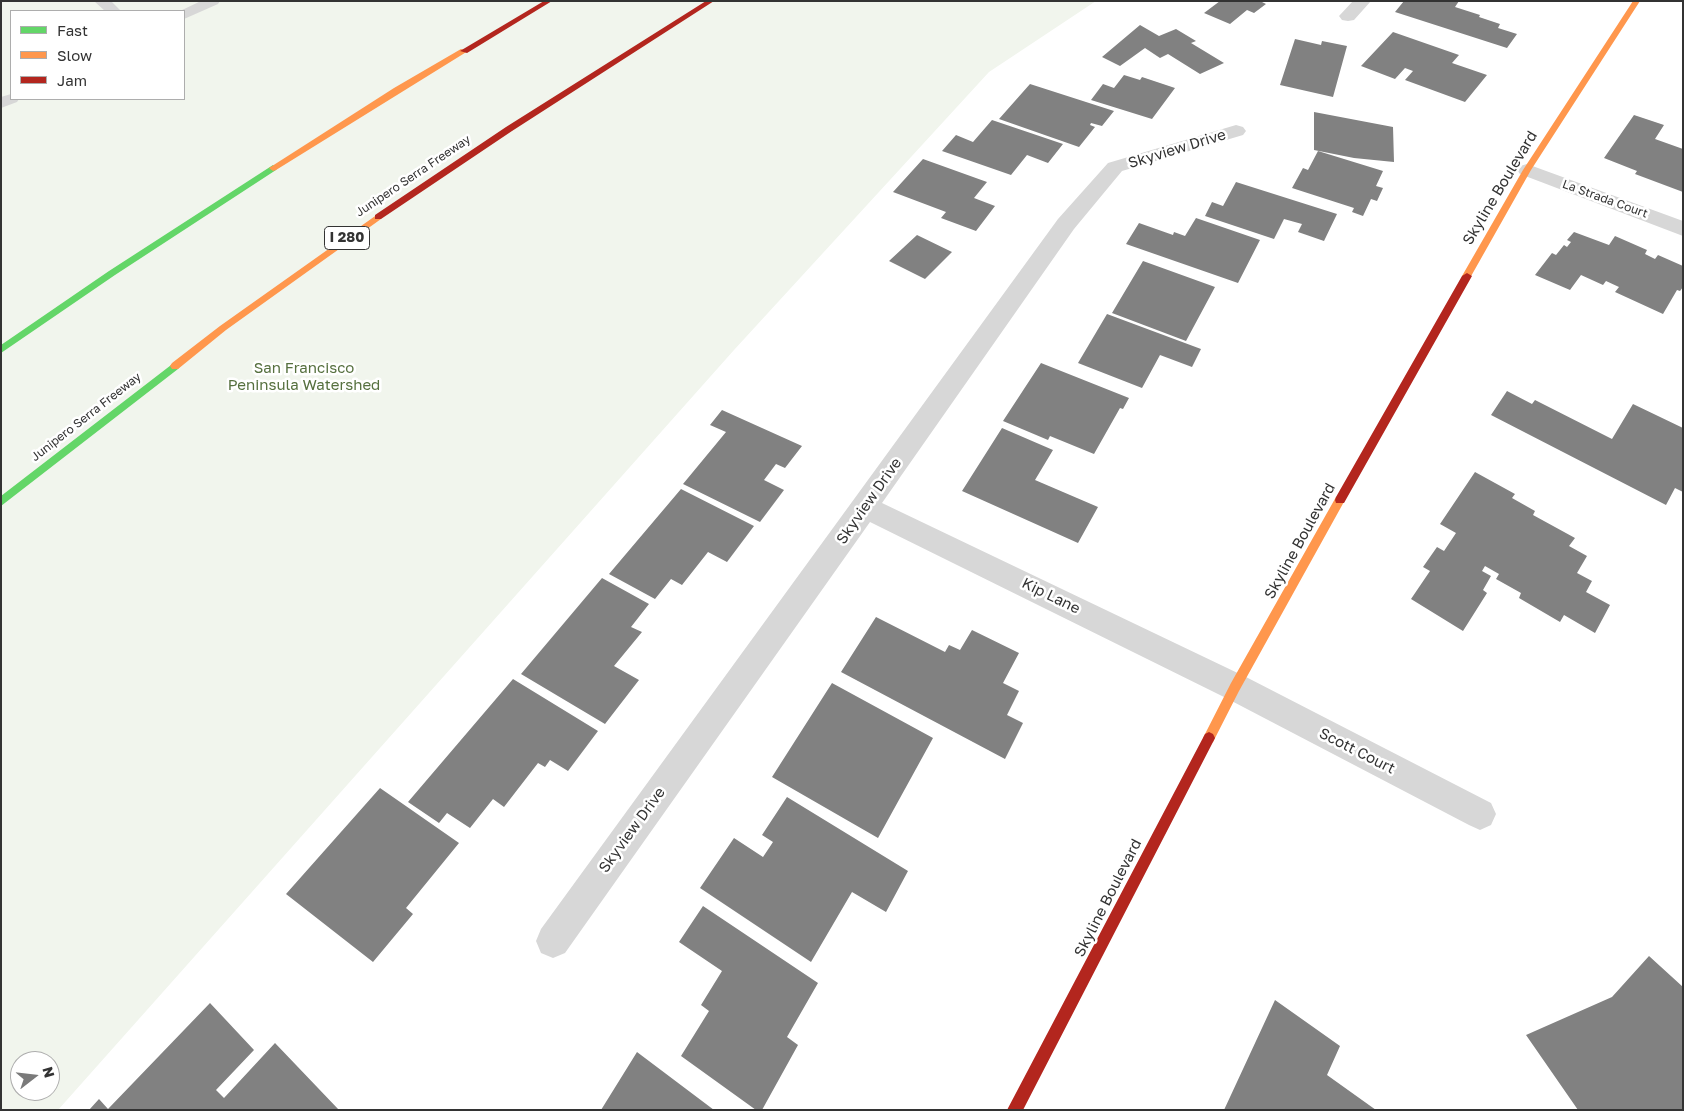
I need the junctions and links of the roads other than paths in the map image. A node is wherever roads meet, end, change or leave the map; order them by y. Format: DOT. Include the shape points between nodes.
graph roads {
  1 [pos="101,1"];
  2 [pos="214,1"];
  3 [pos="549,1"];
  4 [pos="711,1"];
  5 [pos="1363,1"];
  6 [pos="1637,1"];
  7 [pos="113,10"];
  8 [pos="185,15"];
  9 [pos="1348,16"];
  10 [pos="1236,131"];
  11 [pos="1526,170"];
  12 [pos="1683,229"];
  13 [pos="1,350"];
  14 [pos="1,502"];
  15 [pos="866,507"];
  16 [pos="1235,686"];
  17 [pos="1480,814"];
  18 [pos="553,941"];
  19 [pos="1015,1110"];
  1 -- 7 [label="lane"];
  2 -- 8 [label="lane"];
  3 -- 13 [label="main road" via="236,191"];
  4 -- 14 [label="main road, Junipero Serra Freeway / I 280" via="509,128 347,238 201,345"];
  5 -- 9 [label="street"];
  6 -- 11 [label="main road, Skyline Boulevard"];
  10 -- 15 [label="street, Skyview Drive" via="1115,168 1066,224"];
  11 -- 12 [label="street, La Strada Court"];
  11 -- 16 [label="main road, Skyline Boulevard"];
  15 -- 16 [label="street, Kip Lane"];
  15 -- 18 [label="street, Skyview Drive"];
  16 -- 17 [label="street, Scott Court"];
  16 -- 19 [label="main road, Skyline Boulevard"];
}
